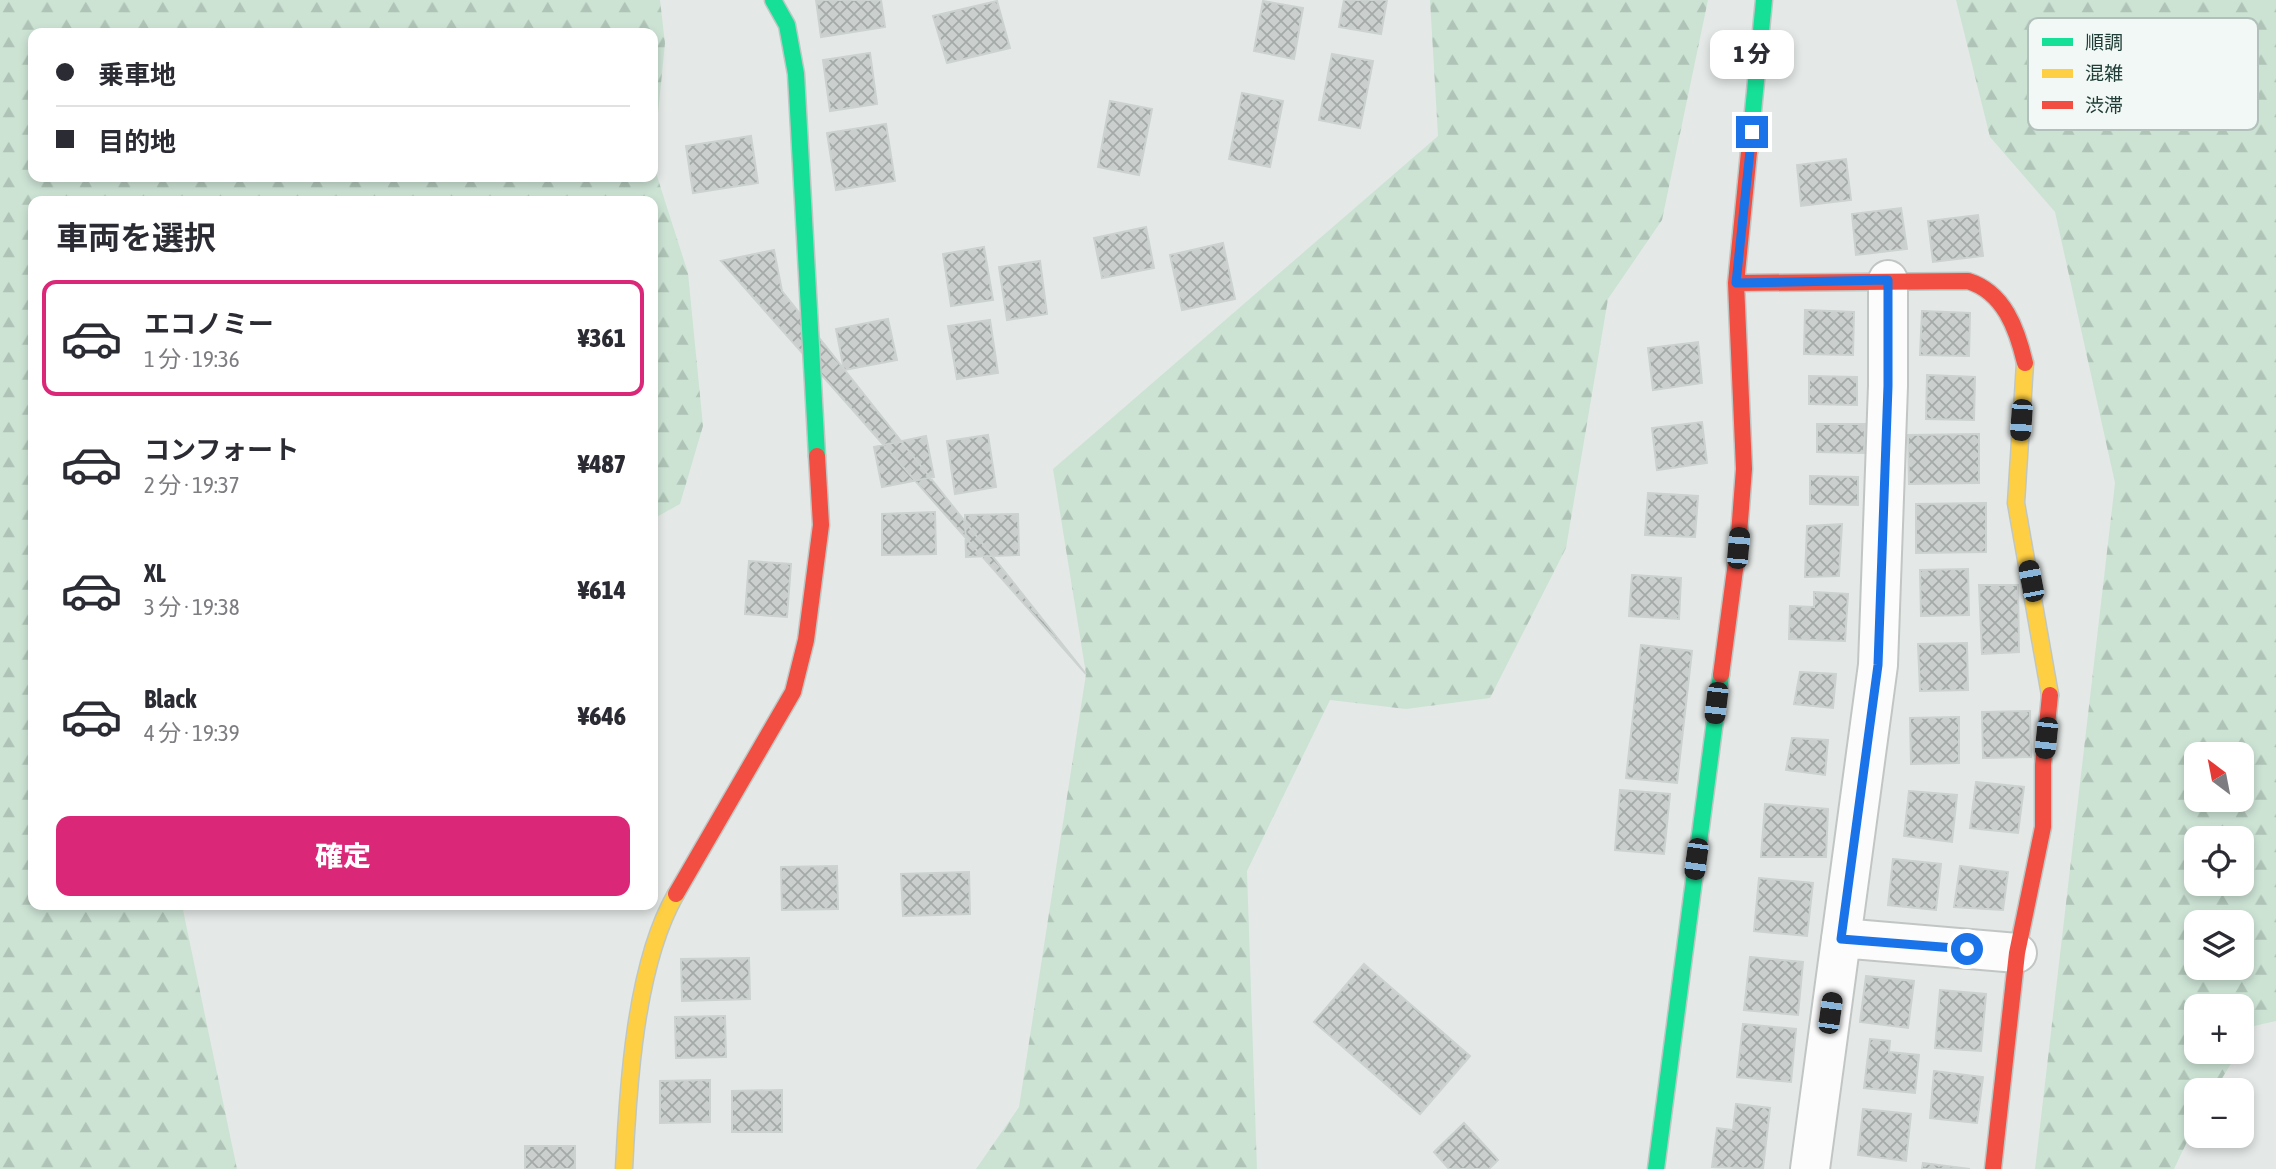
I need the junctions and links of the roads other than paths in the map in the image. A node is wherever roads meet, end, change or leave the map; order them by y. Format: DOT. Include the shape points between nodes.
graph roads {
  1 [pos="773,0"];
  2 [pos="1764,0"];
  3 [pos="1888,280"];
  4 [pos="1736,283"];
  5 [pos="1841,939"];
  6 [pos="2017,953"];
  7 [pos="624,1169"];
  8 [pos="1656,1169"];
  9 [pos="1810,1169"];
  10 [pos="1993,1169"];
  1 -- 7 [label="street" via="787,25 796,74 821,525 806,639 793,692 662,918 642,997"];
  2 -- 4 [label="street"];
  3 -- 4 [label="street"];
  3 -- 5 [label="street" via="1878,665"];
  3 -- 6 [label="street" via="1959,279 1982,286 1994,295 2022,348 2025,365 2016,503 2051,686 2043,765 2043,828"];
  4 -- 8 [label="street" via="1744,469 1738,548"];
  5 -- 6 [label="street"];
  5 -- 9 [label="street"];
  6 -- 10 [label="street"];
}
